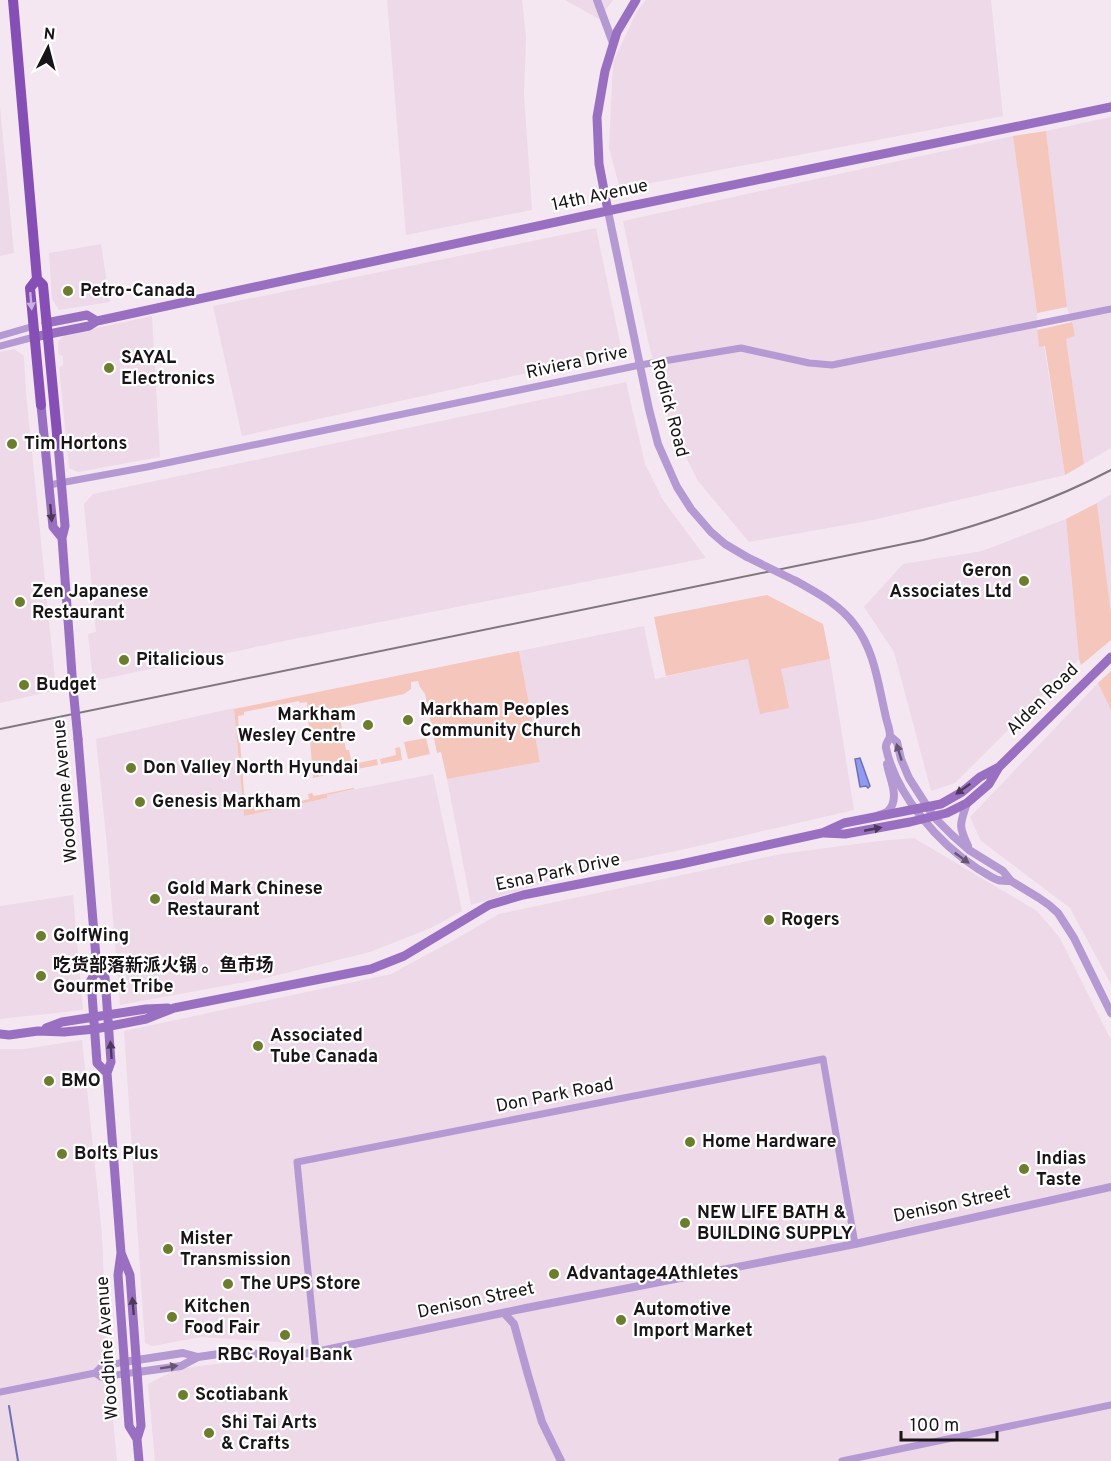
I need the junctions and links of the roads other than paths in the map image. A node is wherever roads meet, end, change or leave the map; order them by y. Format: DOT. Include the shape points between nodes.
graph roads {
  1 [pos="13,0"];
  2 [pos="597,0"];
  3 [pos="636,0"];
  4 [pos="614,44"];
  5 [pos="1111,107"];
  6 [pos="608,211"];
  7 [pos="37,279"];
  8 [pos="1111,309"];
  9 [pos="46,329"];
  10 [pos="34,332"];
  11 [pos="0,336"];
  12 [pos="0,346"];
  13 [pos="640,365"];
  14 [pos="38,378"];
  15 [pos="51,378"];
  16 [pos="41,405"];
  17 [pos="58,444"];
  18 [pos="62,483"];
  19 [pos="49,485"];
  20 [pos="62,538"];
  21 [pos="1111,657"];
  22 [pos="890,736"];
  23 [pos="885,745"];
  24 [pos="999,767"];
  25 [pos="968,803"];
  26 [pos="921,808"];
  27 [pos="876,817"];
  28 [pos="934,817"];
  29 [pos="923,819"];
  30 [pos="822,833"];
  31 [pos="969,850"];
  32 [pos="1011,881"];
  33 [pos="97,970"];
  34 [pos="174,1008"];
  35 [pos="1111,1013"];
  36 [pos="108,1015"];
  37 [pos="94,1018"];
  38 [pos="109,1026"];
  39 [pos="95,1029"];
  40 [pos="38,1031"];
  41 [pos="0,1034"];
  42 [pos="106,1073"];
  43 [pos="1111,1187"];
  44 [pos="855,1244"];
  45 [pos="122,1253"];
  46 [pos="504,1313"];
  47 [pos="316,1352"];
  48 [pos="198,1357"];
  49 [pos="137,1360"];
  50 [pos="124,1362"];
  51 [pos="138,1372"];
  52 [pos="94,1373"];
  53 [pos="125,1374"];
  54 [pos="0,1392"];
  55 [pos="1111,1405"];
  56 [pos="137,1439"];
  57 [pos="139,1461"];
  58 [pos="561,1461"];
  59 [pos="842,1461"];
  1 -- 7 [label="main road, Woodbine Avenue"];
  2 -- 4 [label="street"];
  3 -- 4 [label="main road, Rodick Road"];
  4 -- 6 [label="main road, Rodick Road" via="597,117 599,164"];
  5 -- 6 [label="main road, 14th Avenue"];
  6 -- 9 [label="main road, 14th Avenue" via="97,321 87,315"];
  6 -- 13 [label="street, Rodick Road"];
  7 -- 9 [label="main road, Woodbine Avenue" via="43,285"];
  7 -- 10 [label="main road, Woodbine Avenue, one-way" via="30,288"];
  8 -- 13 [label="street, Riviera Drive" via="832,365 741,348"];
  9 -- 10 [label="main road, 14th Avenue"];
  9 -- 15 [label="main road, Woodbine Avenue"];
  10 -- 11 [label="street, 14th Avenue"];
  10 -- 12 [label="street, 14th Avenue"];
  10 -- 14 [label="main road, Woodbine Avenue"];
  13 -- 18 [label="street, Riviera Drive"];
  13 -- 22 [label="street, Rodick Road, bridge" via="658,444 691,509 725,544 830,600 854,624 872,657"];
  14 -- 15 [label="main road"];
  14 -- 16 [label="main road, Woodbine Avenue"];
  15 -- 17 [label="main road, Woodbine Avenue"];
  16 -- 19 [label="main road, Woodbine Avenue"];
  17 -- 18 [label="main road, Woodbine Avenue"];
  18 -- 19 [label="street, Riviera Drive"];
  18 -- 20 [label="main road, Woodbine Avenue"];
  19 -- 20 [label="main road, Woodbine Avenue, one-way" via="53,527"];
  20 -- 33 [label="main road, Woodbine Avenue, bridge"];
  21 -- 24 [label="main road, Alden Road"];
  22 -- 23 [label="street"];
  26 -- 22 [label="street, Rodick Road, one-way" via="897,742"];
  23 -- 26 [label="street" via="900,784"];
  23 -- 27 [label="street" via="893,802 888,811"];
  24 -- 25 [label="main road, Alden Road" via="989,784"];
  24 -- 26 [label="main road, Alden Road, one-way" via="941,804"];
  25 -- 28 [label="main road, Alden Road"];
  25 -- 31 [label="street" via="960,823"];
  26 -- 27 [label="main road, Esna Park Drive"];
  26 -- 28 [label="street"];
  26 -- 29 [label="street"];
  27 -- 30 [label="main road, Esna Park Drive" via="844,823"];
  28 -- 29 [label="main road, Alden Road"];
  28 -- 31 [label="street"];
  30 -- 29 [label="main road, Esna Park Drive, one-way" via="845,834"];
  29 -- 32 [label="street, one-way" via="942,842 965,860 996,880"];
  30 -- 34 [label="main road, Esna Park Drive" via="523,895 489,905 404,956 371,969"];
  31 -- 32 [label="street" via="1003,871"];
  32 -- 35 [label="street" via="1058,913"];
  33 -- 36 [label="main road, Woodbine Avenue" via="105,977"];
  33 -- 37 [label="main road, Woodbine Avenue" via="91,980"];
  34 -- 36 [label="main road, Esna Park Drive"];
  34 -- 38 [label="main road, Esna Park Drive" via="146,1019"];
  36 -- 37 [label="main road, Esna Park Drive"];
  36 -- 38 [label="main road, Woodbine Avenue"];
  37 -- 39 [label="main road, Woodbine Avenue"];
  37 -- 40 [label="main road, Esna Park Drive"];
  38 -- 39 [label="main road, Esna Park Drive"];
  42 -- 38 [label="main road, Woodbine Avenue, one-way" via="111,1062"];
  39 -- 40 [label="main road, Esna Park Drive"];
  39 -- 42 [label="main road, Woodbine Avenue" via="97,1063"];
  40 -- 41 [label="main road"];
  42 -- 45 [label="main road, Woodbine Avenue"];
  43 -- 44 [label="street, Denison Street"];
  44 -- 46 [label="street, Denison Street"];
  44 -- 47 [label="street, Don Park Road" via="823,1059 297,1162"];
  49 -- 45 [label="main road, Woodbine Avenue, one-way" via="130,1275"];
  45 -- 50 [label="main road, Woodbine Avenue" via="118,1275"];
  46 -- 47 [label="street, Denison Street"];
  46 -- 58 [label="street" via="514,1324 542,1422"];
  47 -- 48 [label="street, Denison Street" via="287,1356 233,1352"];
  48 -- 49 [label="street, Denison Street" via="183,1353"];
  51 -- 48 [label="street, Denison Street, one-way" via="181,1366"];
  49 -- 50 [label="street, Denison Street"];
  49 -- 51 [label="main road, Woodbine Avenue"];
  50 -- 52 [label="street, Denison Street" via="101,1367"];
  50 -- 53 [label="main road, Woodbine Avenue"];
  51 -- 53 [label="street, Denison Street"];
  51 -- 56 [label="main road, Woodbine Avenue" via="141,1426"];
  52 -- 53 [label="street, Denison Street" via="101,1377"];
  52 -- 54 [label="street, Denison Street"];
  53 -- 56 [label="main road, Woodbine Avenue" via="129,1426"];
  55 -- 59 [label="street"];
  56 -- 57 [label="main road, Woodbine Avenue"];
}
